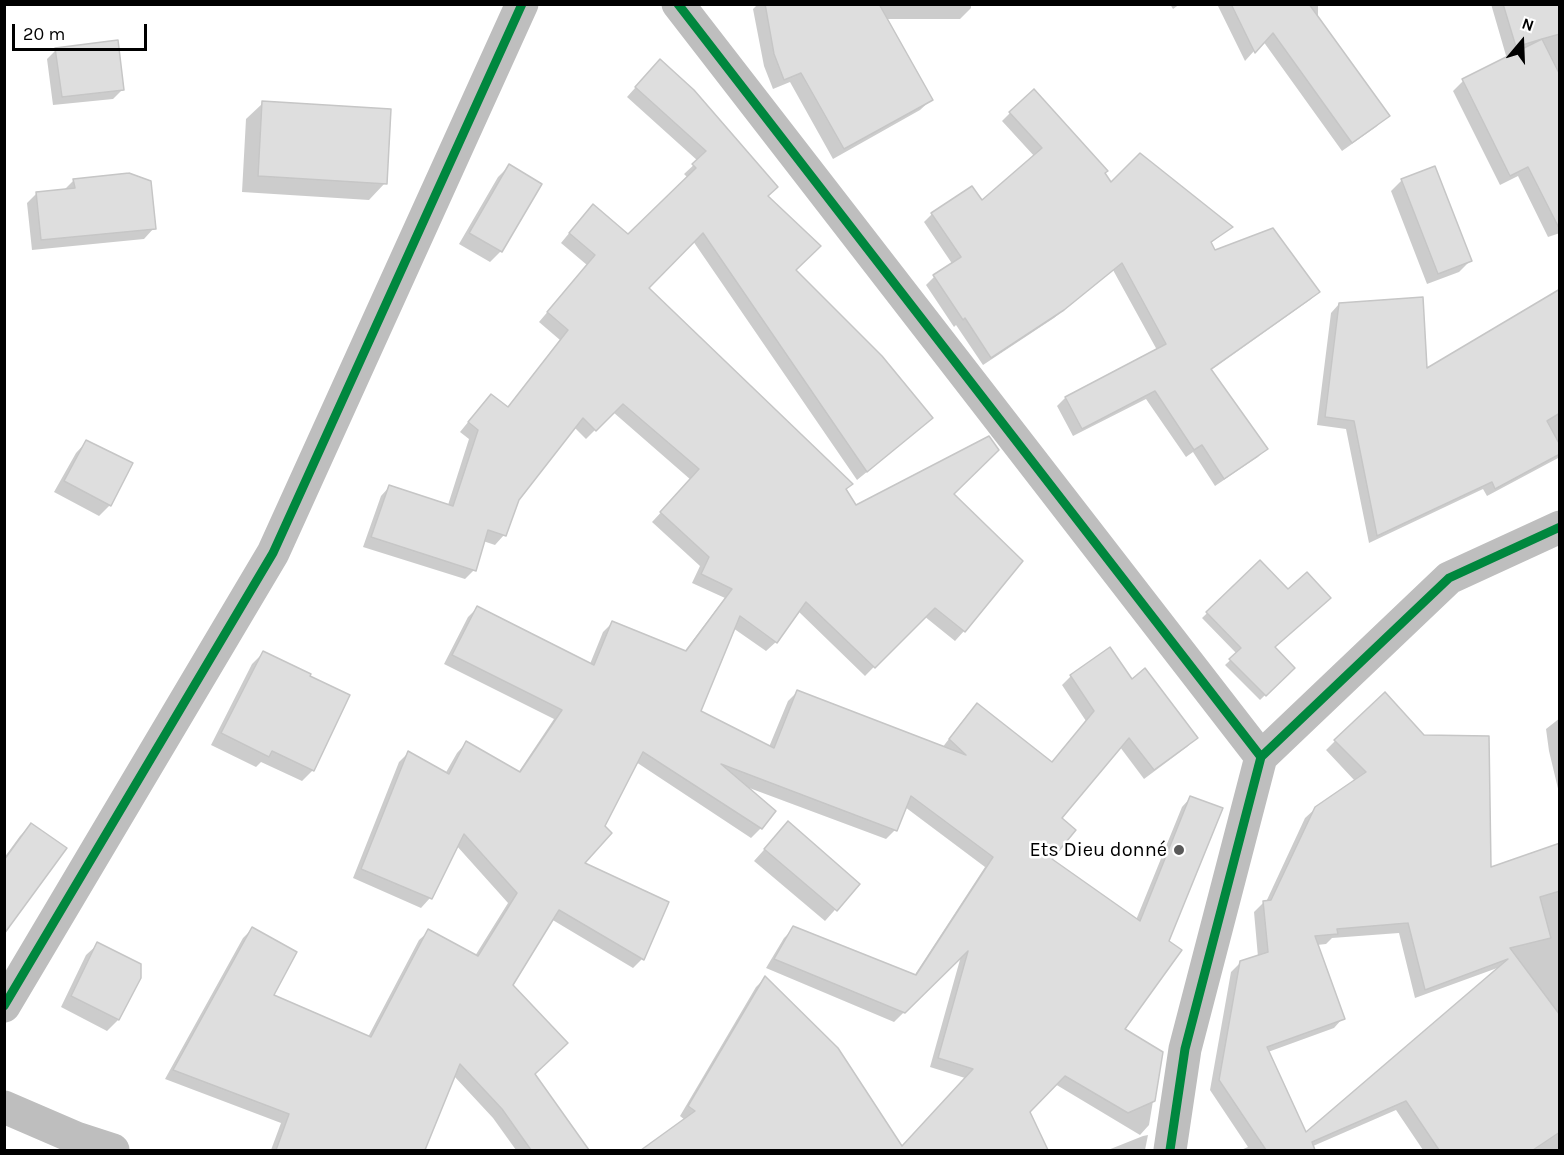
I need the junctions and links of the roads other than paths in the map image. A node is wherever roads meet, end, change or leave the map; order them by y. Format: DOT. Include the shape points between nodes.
graph roads {
  1 [pos="522,4"];
  2 [pos="678,4"];
  3 [pos="1560,527"];
  4 [pos="1261,757"];
  5 [pos="4,1006"];
  6 [pos="4,1107"];
  7 [pos="113,1150"];
  8 [pos="1170,1150"];
  1 -- 5 [label="street" via="273,553"];
  2 -- 4 [label="street"];
  3 -- 4 [label="street" via="1449,578"];
  4 -- 8 [label="street" via="1185,1048"];
  6 -- 7 [label="street"];
}
